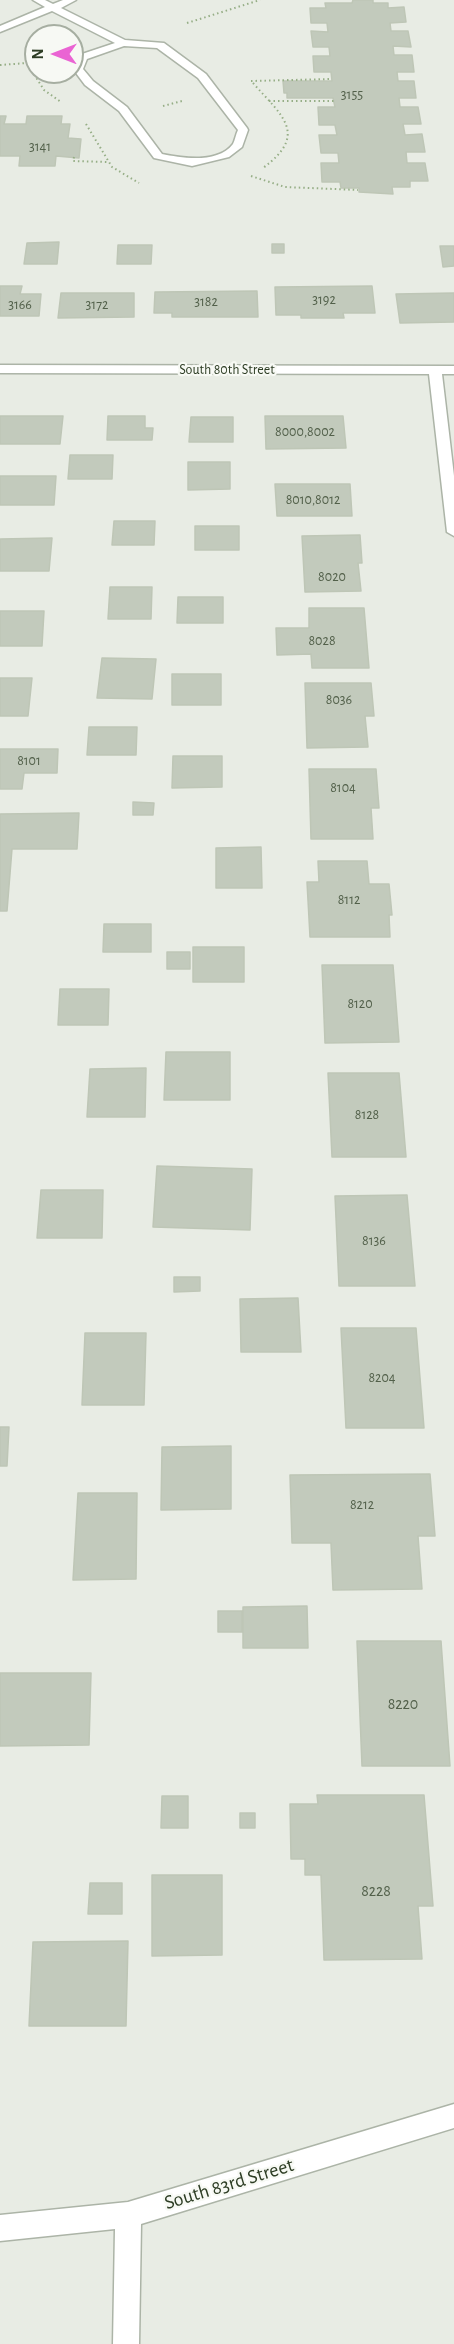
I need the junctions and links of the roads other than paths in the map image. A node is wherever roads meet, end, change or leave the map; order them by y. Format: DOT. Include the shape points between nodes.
graph roads {
  1 [pos="38,0"];
  2 [pos="71,0"];
  3 [pos="53,9"];
  4 [pos="0,29"];
  5 [pos="123,43"];
  6 [pos="0,369"];
  7 [pos="435,370"];
  8 [pos="454,370"];
  9 [pos="454,532"];
  10 [pos="454,2116"];
  11 [pos="128,2215"];
  12 [pos="0,2228"];
  13 [pos="126,2344"];
  1 -- 3 [label="street"];
  2 -- 3 [label="street"];
  3 -- 4 [label="street"];
  3 -- 5 [label="street"];
  5 -- 5 [label="street" via="160,45 202,76 243,130 238,145 225,155 192,163 158,156 123,109 89,83 78,69 83,57"];
  6 -- 7 [label="street, South 80th Street"];
  7 -- 8 [label="street, South 80th Street"];
  7 -- 9 [label="street"];
  10 -- 11 [label="street, South 83rd Street"];
  11 -- 12 [label="street, South 83rd Street"];
  11 -- 13 [label="street"];
}
